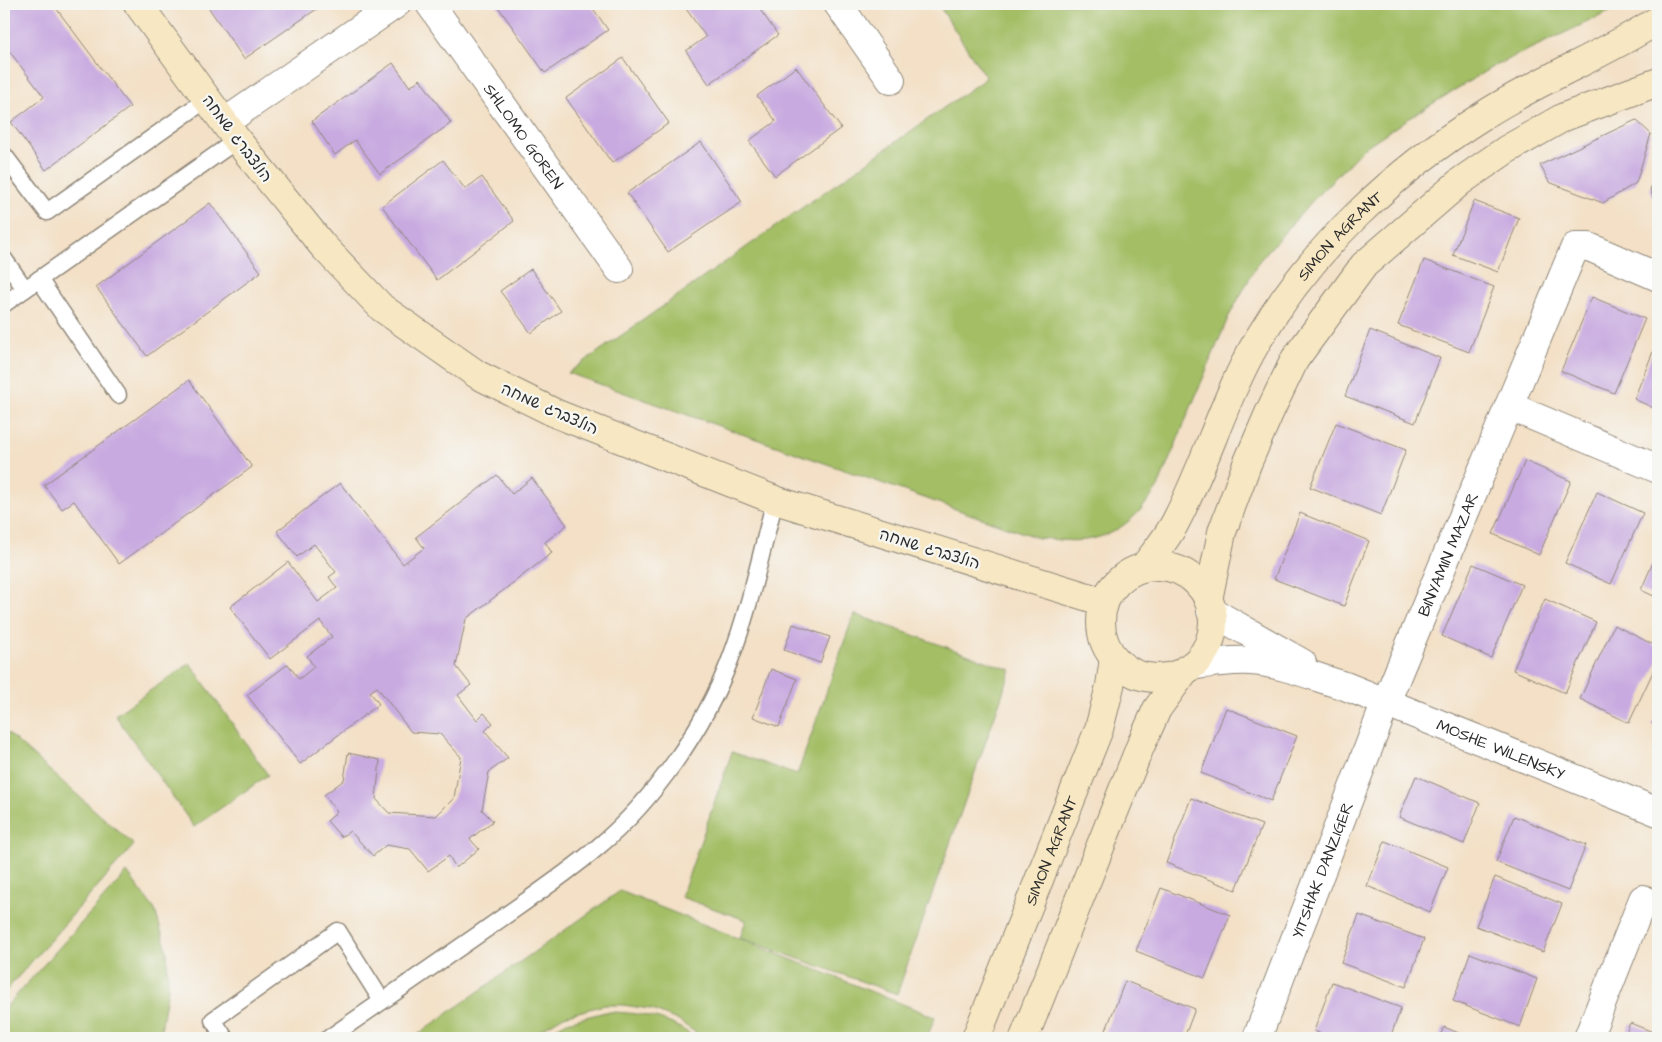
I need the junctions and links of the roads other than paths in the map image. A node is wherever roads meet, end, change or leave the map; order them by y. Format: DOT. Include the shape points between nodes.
graph roads {
  1 [pos="138,4"];
  2 [pos="396,4"];
  3 [pos="430,4"];
  4 [pos="838,4"];
  5 [pos="1658,20"];
  6 [pos="891,80"];
  7 [pos="1658,82"];
  8 [pos="207,99"];
  9 [pos="231,131"];
  10 [pos="4,155"];
  11 [pos="4,259"];
  12 [pos="619,269"];
  13 [pos="1658,277"];
  14 [pos="39,279"];
  15 [pos="25,289"];
  16 [pos="4,304"];
  17 [pos="118,395"];
  18 [pos="1509,406"];
  19 [pos="1658,469"];
  20 [pos="775,500"];
  21 [pos="1144,567"];
  22 [pos="1104,602"];
  23 [pos="1210,606"];
  24 [pos="1114,658"];
  25 [pos="1189,667"];
  26 [pos="1345,686"];
  27 [pos="1386,702"];
  28 [pos="1658,812"];
  29 [pos="1643,899"];
  30 [pos="382,1002"];
  31 [pos="225,1038"];
  32 [pos="330,1038"];
  33 [pos="976,1038"];
  34 [pos="1024,1038"];
  35 [pos="1256,1038"];
  36 [pos="1588,1038"];
  1 -- 8 [label="street, הולצברג שמחה"];
  2 -- 9 [label="street"];
  3 -- 12 [label="street, SHLOMO GOREN"];
  4 -- 6 [label="street"];
  5 -- 21 [label="street, SIMON AGRANT" via="1620,44 1484,114 1435,148 1333,237 1259,338 1177,521"];
  7 -- 23 [label="street" via="1564,117 1506,150 1461,181 1364,265 1294,360 1270,411 1222,532"];
  8 -- 9 [label="street, הולצברג שמחה"];
  8 -- 10 [label="lane" via="47,212"];
  9 -- 14 [label="lane"];
  9 -- 20 [label="street, הולצברג שמחה" via="323,246 382,308 478,375 557,414"];
  11 -- 15 [label="lane"];
  13 -- 18 [label="street, BINYAMIN MAZAR" via="1589,247 1575,247"];
  14 -- 15 [label="lane"];
  14 -- 17 [label="lane"];
  15 -- 16 [label="lane"];
  18 -- 19 [label="street"];
  18 -- 27 [label="street, BINYAMIN MAZAR"];
  20 -- 22 [label="street, הולצברג שמחה"];
  20 -- 30 [label="lane" via="748,610 730,662 668,771 599,847"];
  21 -- 22 [label="street" via="1119,580"];
  21 -- 23 [label="street" via="1164,566 1182,572 1197,584"];
  22 -- 24 [label="street" via="1102,632"];
  23 -- 25 [label="street" via="1210,638 1204,651"];
  23 -- 26 [label="street, MOSHE WILENSKY" via="1231,624"];
  24 -- 25 [label="street" via="1130,671 1149,677 1168,676"];
  24 -- 33 [label="street, SIMON AGRANT" via="1099,729"];
  25 -- 26 [label="street, MOSHE WILENSKY" via="1252,661"];
  25 -- 34 [label="street" via="1157,709 1140,747"];
  26 -- 27 [label="street, MOSHE WILENSKY"];
  27 -- 28 [label="street, MOSHE WILENSKY"];
  27 -- 35 [label="street, YITSHAK DANZIGER"];
  29 -- 36 [label="street"];
  30 -- 31 [label="lane" via="338,931 213,1020"];
  30 -- 32 [label="lane"];
}
